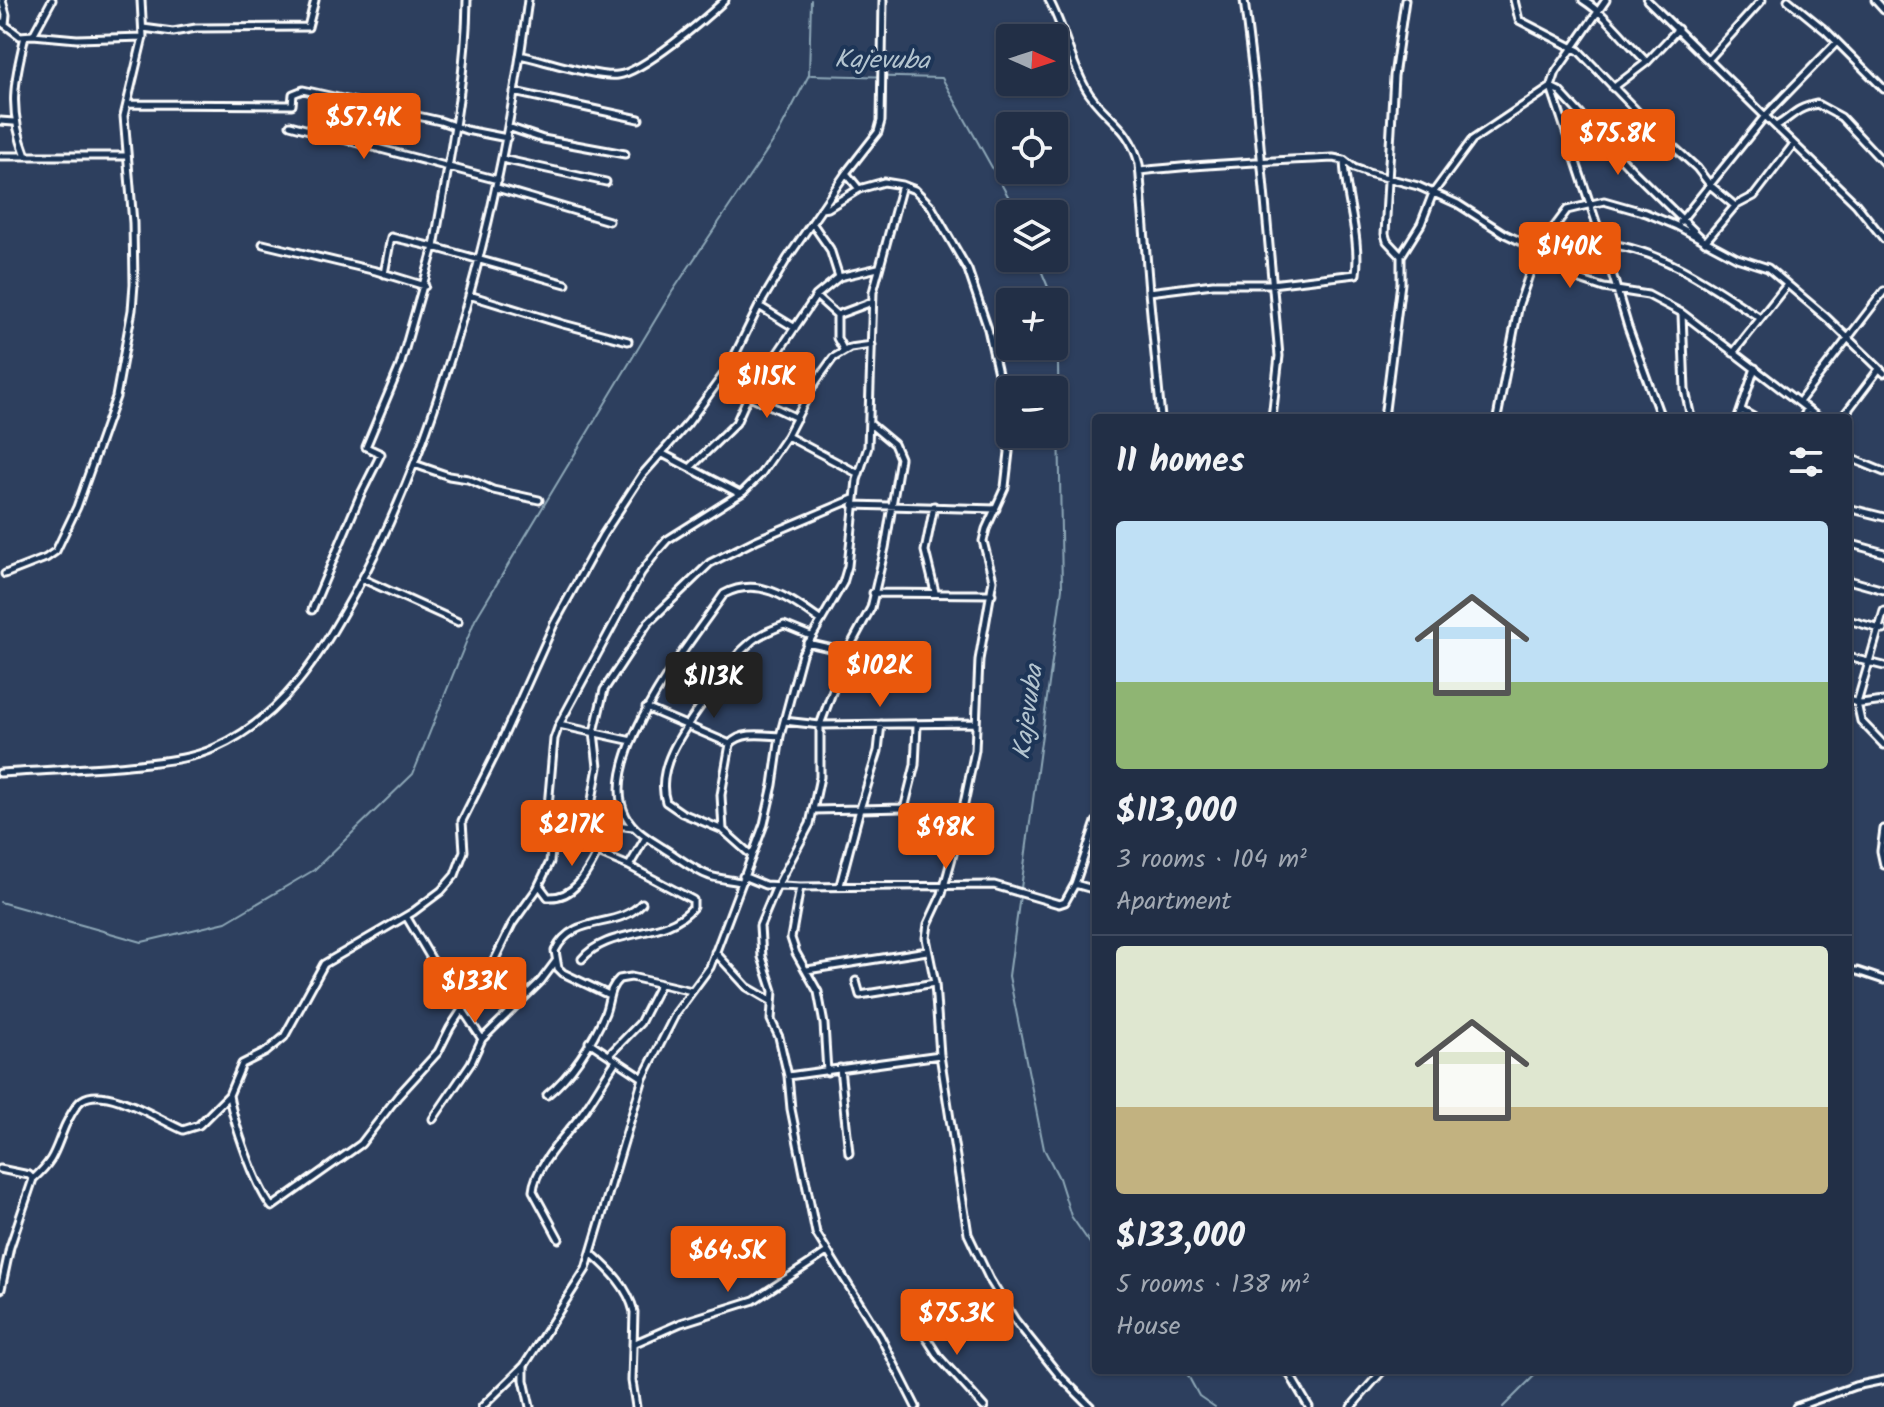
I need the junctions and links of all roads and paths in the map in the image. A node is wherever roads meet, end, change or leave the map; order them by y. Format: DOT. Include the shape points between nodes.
graph roads {
  1 [pos="2,0"];
  2 [pos="52,0"];
  3 [pos="141,0"];
  4 [pos="315,0"];
  5 [pos="467,0"];
  6 [pos="528,0"];
  7 [pos="725,0"];
  8 [pos="883,0"];
  9 [pos="1049,0"];
  10 [pos="1244,0"];
  11 [pos="1405,0"];
  12 [pos="1514,0"];
  13 [pos="1583,0"];
  14 [pos="1606,0"];
  15 [pos="1648,0"];
  16 [pos="1762,0"];
  17 [pos="1788,0"];
  18 [pos="1875,0"];
  19 [pos="1598,10"];
  20 [pos="1884,10"];
  21 [pos="2,23"];
  22 [pos="143,28"];
  23 [pos="1678,29"];
  24 [pos="33,35"];
  25 [pos="25,36"];
  26 [pos="143,37"];
  27 [pos="1837,42"];
  28 [pos="1574,49"];
  29 [pos="520,55"];
  30 [pos="1708,60"];
  31 [pos="1647,62"];
  32 [pos="1551,87"];
  33 [pos="1613,88"];
  34 [pos="1884,89"];
  35 [pos="514,92"];
  36 [pos="128,104"];
  37 [pos="1765,116"];
  38 [pos="639,119"];
  39 [pos="0,121"];
  40 [pos="14,122"];
  41 [pos="290,125"];
  42 [pos="453,126"];
  43 [pos="1775,126"];
  44 [pos="508,127"];
  45 [pos="507,138"];
  46 [pos="1793,145"];
  47 [pos="625,154"];
  48 [pos="0,156"];
  49 [pos="26,156"];
  50 [pos="127,156"];
  51 [pos="502,159"];
  52 [pos="1344,160"];
  53 [pos="1262,163"];
  54 [pos="1884,163"];
  55 [pos="447,168"];
  56 [pos="1140,171"];
  57 [pos="846,173"];
  58 [pos="1388,177"];
  59 [pos="498,180"];
  60 [pos="606,182"];
  61 [pos="902,185"];
  62 [pos="1710,185"];
  63 [pos="497,188"];
  64 [pos="859,189"];
  65 [pos="1433,193"];
  66 [pos="1588,203"];
  67 [pos="1735,206"];
  68 [pos="820,209"];
  69 [pos="609,221"];
  70 [pos="812,223"];
  71 [pos="1680,223"];
  72 [pos="1884,239"];
  73 [pos="1705,242"];
  74 [pos="1603,243"];
  75 [pos="263,244"];
  76 [pos="434,247"];
  77 [pos="1538,249"];
  78 [pos="1401,256"];
  79 [pos="480,259"];
  80 [pos="878,268"];
  81 [pos="384,274"];
  82 [pos="839,277"];
  83 [pos="566,284"];
  84 [pos="1271,284"];
  85 [pos="425,286"];
  86 [pos="1786,286"];
  87 [pos="1617,290"];
  88 [pos="1884,291"];
  89 [pos="1149,292"];
  90 [pos="469,295"];
  91 [pos="816,296"];
  92 [pos="872,302"];
  93 [pos="759,306"];
  94 [pos="1682,313"];
  95 [pos="837,315"];
  96 [pos="1760,318"];
  97 [pos="795,328"];
  98 [pos="1848,338"];
  99 [pos="628,341"];
  100 [pos="872,345"];
  101 [pos="844,351"];
  102 [pos="1733,353"];
  103 [pos="1755,368"];
  104 [pos="1882,371"];
  105 [pos="750,396"];
  106 [pos="1799,402"];
  107 [pos="1807,409"];
  108 [pos="1741,410"];
  109 [pos="1161,414"];
  110 [pos="1272,414"];
  111 [pos="1385,414"];
  112 [pos="1498,414"];
  113 [pos="1660,414"];
  114 [pos="1690,414"];
  115 [pos="1740,414"];
  116 [pos="1748,414"];
  117 [pos="1805,414"];
  118 [pos="1814,414"];
  119 [pos="1845,414"];
  120 [pos="797,418"];
  121 [pos="869,423"];
  122 [pos="787,436"];
  123 [pos="661,453"];
  124 [pos="1852,459"];
  125 [pos="414,464"];
  126 [pos="691,467"];
  127 [pos="1884,472"];
  128 [pos="859,474"];
  129 [pos="740,494"];
  130 [pos="539,500"];
  131 [pos="854,502"];
  132 [pos="893,506"];
  133 [pos="934,506"];
  134 [pos="996,509"];
  135 [pos="1852,509"];
  136 [pos="1884,517"];
  137 [pos="1852,544"];
  138 [pos="1884,553"];
  139 [pos="5,574"];
  140 [pos="363,579"];
  141 [pos="1852,581"];
  142 [pos="1884,590"];
  143 [pos="935,592"];
  144 [pos="873,593"];
  145 [pos="992,594"];
  146 [pos="312,610"];
  147 [pos="1884,611"];
  148 [pos="820,620"];
  149 [pos="1852,621"];
  150 [pos="458,622"];
  151 [pos="1882,629"];
  152 [pos="811,636"];
  153 [pos="807,643"];
  154 [pos="847,652"];
  155 [pos="1852,658"];
  156 [pos="1867,662"];
  157 [pos="1884,666"];
  158 [pos="1852,700"];
  159 [pos="1884,701"];
  160 [pos="1852,703"];
  161 [pos="1852,705"];
  162 [pos="646,708"];
  163 [pos="784,721"];
  164 [pos="975,723"];
  165 [pos="881,724"];
  166 [pos="559,725"];
  167 [pos="687,725"];
  168 [pos="820,725"];
  169 [pos="917,726"];
  170 [pos="594,732"];
  171 [pos="780,736"];
  172 [pos="632,741"];
  173 [pos="730,744"];
  174 [pos="1884,745"];
  175 [pos="0,773"];
  176 [pos="860,809"];
  177 [pos="549,810"];
  178 [pos="814,810"];
  179 [pos="588,819"];
  180 [pos="634,827"];
  181 [pos="1884,829"];
  182 [pos="723,830"];
  183 [pos="1092,834"];
  184 [pos="646,837"];
  185 [pos="599,850"];
  186 [pos="751,855"];
  187 [pos="1884,865"];
  188 [pos="629,866"];
  189 [pos="741,879"];
  190 [pos="1075,884"];
  191 [pos="539,885"];
  192 [pos="777,885"];
  193 [pos="840,885"];
  194 [pos="944,885"];
  195 [pos="800,887"];
  196 [pos="1092,889"];
  197 [pos="642,903"];
  198 [pos="406,916"];
  199 [pos="927,951"];
  200 [pos="715,952"];
  201 [pos="582,959"];
  202 [pos="556,961"];
  203 [pos="807,970"];
  204 [pos="1852,971"];
  205 [pos="1884,980"];
  206 [pos="856,981"];
  207 [pos="935,983"];
  208 [pos="660,984"];
  209 [pos="692,991"];
  210 [pos="609,995"];
  211 [pos="771,1001"];
  212 [pos="464,1007"];
  213 [pos="482,1039"];
  214 [pos="589,1042"];
  215 [pos="609,1055"];
  216 [pos="940,1055"];
  217 [pos="616,1061"];
  218 [pos="840,1068"];
  219 [pos="827,1072"];
  220 [pos="788,1076"];
  221 [pos="643,1078"];
  222 [pos="229,1095"];
  223 [pos="547,1095"];
  224 [pos="433,1119"];
  225 [pos="849,1153"];
  226 [pos="0,1169"];
  227 [pos="33,1179"];
  228 [pos="559,1239"];
  229 [pos="827,1252"];
  230 [pos="592,1254"];
  231 [pos="2,1263"];
  232 [pos="1,1289"];
  233 [pos="915,1320"];
  234 [pos="633,1344"];
  235 [pos="524,1366"];
  236 [pos="1289,1374"];
  237 [pos="1380,1374"];
  238 [pos="1884,1380"];
  239 [pos="482,1407"];
  240 [pos="530,1407"];
  241 [pos="636,1407"];
  242 [pos="916,1407"];
  243 [pos="984,1407"];
  244 [pos="1091,1407"];
  245 [pos="1309,1407"];
  246 [pos="1351,1407"];
  247 [pos="1796,1407"];
  1 -- 21 [label="street"];
  2 -- 24 [label="street"];
  3 -- 22 [label="street"];
  4 -- 22 [label="street" via="308,27 173,32"];
  5 -- 42 [label="street" via="462,92"];
  6 -- 29 [label="street"];
  7 -- 29 [label="street" via="683,37 618,76"];
  8 -- 57 [label="street" via="880,127"];
  9 -- 56 [label="street" via="1086,88 1126,133"];
  10 -- 53 [label="street"];
  11 -- 58 [label="street"];
  12 -- 28 [label="street" via="1519,20"];
  13 -- 19 [label="street"];
  14 -- 19 [label="street"];
  15 -- 23 [label="street"];
  16 -- 30 [label="street"];
  17 -- 27 [label="street"];
  18 -- 20 [label="street"];
  19 -- 28 [label="street"];
  19 -- 31 [label="street"];
  21 -- 25 [label="street"];
  22 -- 26 [label="street"];
  23 -- 30 [label="street"];
  23 -- 31 [label="street"];
  24 -- 25 [label="street"];
  24 -- 26 [label="street"];
  25 -- 40 [label="street"];
  26 -- 36 [label="street"];
  27 -- 34 [label="street"];
  27 -- 37 [label="street"];
  28 -- 32 [label="street"];
  28 -- 33 [label="street"];
  29 -- 35 [label="street"];
  30 -- 37 [label="street"];
  31 -- 33 [label="street"];
  32 -- 65 [label="street" via="1472,140"];
  32 -- 66 [label="street"];
  32 -- 71 [label="street" via="1569,100"];
  33 -- 62 [label="street"];
  35 -- 38 [label="street"];
  35 -- 44 [label="street"];
  36 -- 42 [label="street" via="292,105 293,94 303,90"];
  36 -- 50 [label="street"];
  37 -- 43 [label="street"];
  37 -- 62 [label="street"];
  39 -- 40 [label="street"];
  40 -- 49 [label="street"];
  41 -- 55 [label="street"];
  42 -- 45 [label="street"];
  42 -- 55 [label="street"];
  43 -- 46 [label="street"];
  43 -- 54 [label="street" via="1788,114 1817,104 1841,117"];
  44 -- 45 [label="street"];
  44 -- 47 [label="street"];
  45 -- 51 [label="street"];
  46 -- 67 [label="street" via="1754,196"];
  46 -- 72 [label="street" via="1856,204"];
  48 -- 49 [label="street"];
  49 -- 50 [label="street"];
  50 -- 139 [label="street" via="134,284 116,397 56,551"];
  51 -- 59 [label="street"];
  51 -- 60 [label="street"];
  52 -- 53 [label="street"];
  52 -- 58 [label="street"];
  52 -- 84 [label="street" via="1356,274"];
  53 -- 56 [label="street"];
  53 -- 84 [label="street"];
  55 -- 59 [label="street"];
  55 -- 76 [label="street"];
  56 -- 89 [label="street"];
  57 -- 64 [label="street"];
  57 -- 68 [label="street"];
  58 -- 65 [label="street"];
  58 -- 78 [label="street" via="1385,234"];
  59 -- 63 [label="street"];
  61 -- 64 [label="street" via="884,182"];
  61 -- 80 [label="street"];
  61 -- 134 [label="street" via="924,197 949,233 988,329 1009,452"];
  62 -- 67 [label="street"];
  62 -- 71 [label="street"];
  63 -- 69 [label="street"];
  63 -- 79 [label="street"];
  64 -- 68 [label="street"];
  65 -- 77 [label="street"];
  65 -- 78 [label="street"];
  66 -- 71 [label="street" via="1604,201"];
  66 -- 74 [label="street"];
  66 -- 77 [label="street" via="1567,210"];
  67 -- 73 [label="street"];
  68 -- 70 [label="street"];
  70 -- 82 [label="street" via="830,249"];
  70 -- 93 [label="street"];
  71 -- 73 [label="street"];
  73 -- 86 [label="street" via="1768,268"];
  74 -- 87 [label="street"];
  74 -- 96 [label="street" via="1632,246 1661,259"];
  75 -- 81 [label="street"];
  76 -- 79 [label="street"];
  76 -- 81 [label="street" via="391,237"];
  76 -- 85 [label="street"];
  77 -- 87 [label="street" via="1580,280"];
  77 -- 112 [label="street" via="1519,304"];
  78 -- 111 [label="street"];
  79 -- 83 [label="street"];
  79 -- 90 [label="street"];
  80 -- 82 [label="street"];
  80 -- 92 [label="street"];
  81 -- 85 [label="street"];
  82 -- 91 [label="street"];
  84 -- 89 [label="street"];
  84 -- 110 [label="street" via="1279,356"];
  85 -- 146 [label="street" via="400,366 366,447 381,454"];
  86 -- 96 [label="street"];
  86 -- 98 [label="street"];
  87 -- 94 [label="street" via="1648,295"];
  87 -- 113 [label="street"];
  88 -- 98 [label="street"];
  89 -- 109 [label="street"];
  90 -- 99 [label="street"];
  90 -- 125 [label="street"];
  91 -- 95 [label="street"];
  91 -- 97 [label="street"];
  92 -- 95 [label="street"];
  92 -- 100 [label="street"];
  93 -- 97 [label="street"];
  93 -- 123 [label="street" via="729,367"];
  94 -- 102 [label="street"];
  94 -- 114 [label="street"];
  95 -- 101 [label="street" via="837,338"];
  96 -- 102 [label="street"];
  97 -- 105 [label="street"];
  98 -- 104 [label="street"];
  98 -- 106 [label="street"];
  100 -- 101 [label="street"];
  100 -- 121 [label="street"];
  101 -- 120 [label="street" via="827,365"];
  102 -- 103 [label="street"];
  103 -- 106 [label="street"];
  103 -- 108 [label="street"];
  104 -- 119 [label="street"];
  105 -- 120 [label="street"];
  105 -- 126 [label="street" via="736,423"];
  106 -- 107 [label="street"];
  107 -- 117 [label="street"];
  107 -- 118 [label="street"];
  108 -- 115 [label="street"];
  108 -- 116 [label="street"];
  120 -- 122 [label="street"];
  121 -- 128 [label="street" via="867,455"];
  121 -- 132 [label="street" via="899,453"];
  122 -- 128 [label="street"];
  122 -- 129 [label="street"];
  123 -- 126 [label="street"];
  123 -- 198 [label="street" via="603,535 554,624 462,821 464,851 455,875"];
  124 -- 127 [label="street"];
  125 -- 130 [label="street"];
  125 -- 140 [label="street"];
  126 -- 129 [label="street"];
  128 -- 131 [label="street"];
  129 -- 166 [label="street" via="659,549"];
  131 -- 132 [label="street"];
  131 -- 148 [label="street" via="845,576"];
  131 -- 170 [label="street" via="719,558 690,581 648,623 604,690"];
  132 -- 133 [label="street"];
  132 -- 144 [label="street"];
  133 -- 134 [label="street"];
  133 -- 143 [label="street" via="925,551"];
  134 -- 145 [label="street" via="983,541 992,569"];
  135 -- 136 [label="street"];
  137 -- 138 [label="street"];
  140 -- 150 [label="street"];
  140 -- 175 [label="street" via="304,676 227,742 201,754 157,762"];
  141 -- 142 [label="street"];
  143 -- 144 [label="street"];
  143 -- 145 [label="street"];
  144 -- 154 [label="street" via="865,623"];
  145 -- 164 [label="street" via="979,660"];
  147 -- 151 [label="street"];
  148 -- 152 [label="street"];
  148 -- 162 [label="street" via="767,589 733,589 724,594"];
  149 -- 151 [label="street"];
  151 -- 156 [label="street"];
  152 -- 153 [label="street"];
  152 -- 167 [label="street" via="784,625 761,634 736,656"];
  153 -- 154 [label="street"];
  153 -- 163 [label="street"];
  154 -- 168 [label="street"];
  155 -- 156 [label="street"];
  156 -- 157 [label="street"];
  156 -- 158 [label="street"];
  159 -- 160 [label="street"];
  161 -- 174 [label="street"];
  162 -- 167 [label="street"];
  162 -- 172 [label="street"];
  163 -- 168 [label="street"];
  163 -- 171 [label="street"];
  164 -- 169 [label="street"];
  164 -- 194 [label="street" via="972,767"];
  165 -- 168 [label="street"];
  165 -- 169 [label="street"];
  165 -- 176 [label="street"];
  166 -- 170 [label="street"];
  166 -- 177 [label="street"];
  167 -- 173 [label="street"];
  167 -- 182 [label="street" via="671,753 664,797 670,807"];
  168 -- 178 [label="street"];
  169 -- 176 [label="street" via="915,765 904,807"];
  170 -- 172 [label="street"];
  170 -- 179 [label="street" via="597,777"];
  171 -- 173 [label="street" via="747,735"];
  171 -- 186 [label="street" via="770,803"];
  172 -- 180 [label="street" via="620,799"];
  173 -- 182 [label="street" via="721,795"];
  176 -- 178 [label="street"];
  176 -- 193 [label="street"];
  177 -- 179 [label="street"];
  177 -- 191 [label="street" via="550,862"];
  178 -- 192 [label="street"];
  179 -- 180 [label="street"];
  179 -- 185 [label="street"];
  180 -- 184 [label="street"];
  181 -- 187 [label="street"];
  182 -- 186 [label="street"];
  183 -- 190 [label="street"];
  184 -- 188 [label="street"];
  184 -- 189 [label="street" via="713,877"];
  185 -- 188 [label="street"];
  185 -- 191 [label="street" via="583,878 565,895 548,897"];
  186 -- 189 [label="street"];
  188 -- 201 [label="street" via="693,900 693,907 670,925 604,944"];
  189 -- 192 [label="street"];
  189 -- 200 [label="street"];
  190 -- 194 [label="street" via="1063,904 994,885"];
  190 -- 196 [label="street"];
  191 -- 212 [label="street"];
  192 -- 195 [label="street"];
  192 -- 211 [label="street" via="760,926"];
  193 -- 194 [label="street"];
  193 -- 195 [label="street"];
  194 -- 199 [label="street" via="928,924"];
  195 -- 203 [label="street" via="791,938"];
  197 -- 202 [label="street" via="625,916 566,934 555,951"];
  198 -- 212 [label="street"];
  198 -- 222 [label="street" via="320,967 289,1030 273,1047 242,1064"];
  199 -- 203 [label="street"];
  199 -- 207 [label="street"];
  200 -- 209 [label="street"];
  200 -- 211 [label="street" via="747,987"];
  202 -- 210 [label="street" via="563,973"];
  202 -- 213 [label="street"];
  203 -- 219 [label="street" via="821,1002"];
  204 -- 205 [label="street"];
  206 -- 207 [label="street" via="860,995"];
  207 -- 216 [label="street"];
  208 -- 209 [label="street"];
  208 -- 210 [label="street" via="624,977"];
  208 -- 215 [label="street" via="640,1023"];
  209 -- 221 [label="street"];
  210 -- 214 [label="street"];
  211 -- 220 [label="street" via="771,1020"];
  212 -- 213 [label="street"];
  212 -- 222 [label="street" via="438,1052 361,1144 272,1207 259,1188"];
  213 -- 224 [label="street"];
  214 -- 215 [label="street"];
  214 -- 223 [label="street"];
  215 -- 217 [label="street"];
  216 -- 218 [label="street"];
  216 -- 244 [label="street" via="968,1234 1015,1320"];
  217 -- 221 [label="street"];
  217 -- 228 [label="street" via="534,1183 533,1191"];
  218 -- 219 [label="street"];
  218 -- 225 [label="street"];
  219 -- 220 [label="street"];
  220 -- 229 [label="street" via="810,1209"];
  221 -- 230 [label="street"];
  222 -- 227 [label="street" via="199,1125 185,1130 121,1100 83,1099 50,1164"];
  226 -- 227 [label="street"];
  227 -- 231 [label="street"];
  229 -- 234 [label="street" via="754,1300"];
  229 -- 242 [label="street" via="880,1336"];
  230 -- 234 [label="street" via="613,1273 631,1301"];
  230 -- 235 [label="street"];
  231 -- 232 [label="street"];
  233 -- 243 [label="street" via="938,1356"];
  234 -- 241 [label="street"];
  235 -- 239 [label="street"];
  235 -- 240 [label="street"];
  236 -- 245 [label="street"];
  237 -- 246 [label="street"];
  238 -- 247 [label="street"];
}
